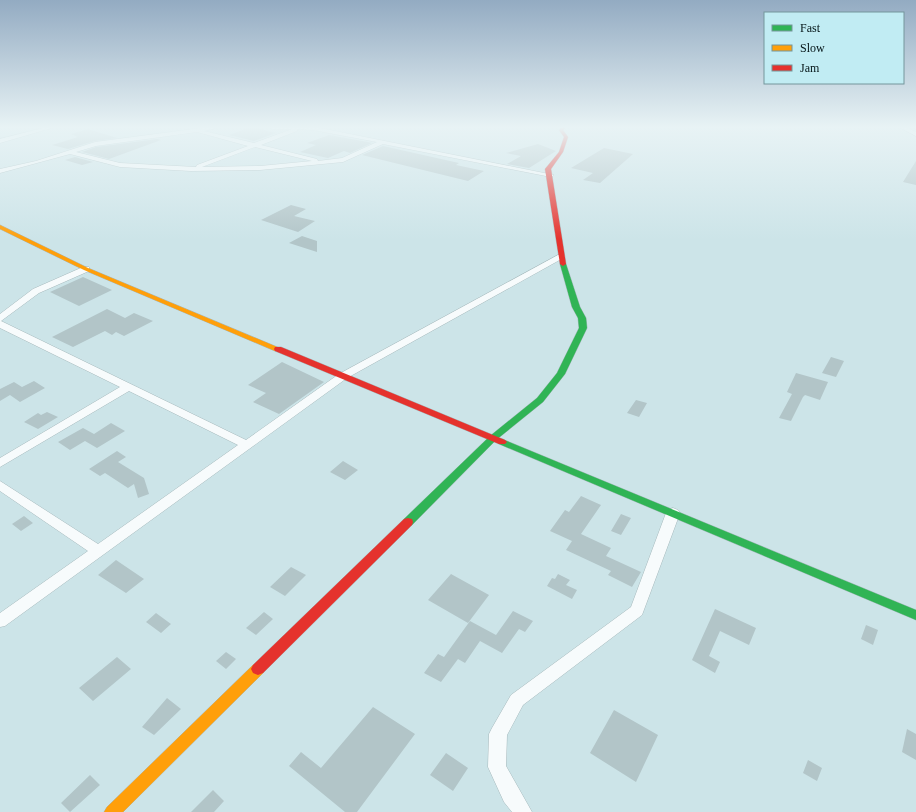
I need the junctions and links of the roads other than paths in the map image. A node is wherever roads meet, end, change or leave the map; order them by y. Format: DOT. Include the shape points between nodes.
graph roads {
  1 [pos="26,165"];
  2 [pos="116,165"];
  3 [pos="202,165"];
  4 [pos="292,165"];
  5 [pos="499,165"];
  6 [pos="551,165"];
  7 [pos="191,169"];
  8 [pos="0,171"];
  9 [pos="551,175"];
  10 [pos="0,227"];
  11 [pos="561,257"];
  12 [pos="86,269"];
  13 [pos="0,319"];
  14 [pos="0,324"];
  15 [pos="344,376"];
  16 [pos="128,387"];
  17 [pos="493,438"];
  18 [pos="247,445"];
  19 [pos="0,463"];
  20 [pos="0,485"];
  21 [pos="673,513"];
  22 [pos="98,550"];
  23 [pos="916,614"];
  24 [pos="0,621"];
  25 [pos="112,812"];
  26 [pos="523,812"];
  1 -- 8 [label="street"];
  2 -- 7 [label="street"];
  3 -- 7 [label="street"];
  4 -- 7 [label="street"];
  5 -- 9 [label="street"];
  6 -- 9 [label="street" via="548,169"];
  9 -- 11 [label="street"];
  10 -- 12 [label="street"];
  11 -- 15 [label="street"];
  11 -- 17 [label="street" via="576,307 582,318 583,328 561,374 540,400"];
  12 -- 13 [label="street" via="36,291"];
  12 -- 15 [label="street"];
  14 -- 16 [label="street"];
  15 -- 17 [label="street"];
  15 -- 18 [label="street"];
  16 -- 18 [label="street"];
  16 -- 19 [label="street"];
  17 -- 21 [label="street"];
  17 -- 25 [label="street"];
  18 -- 22 [label="street"];
  20 -- 22 [label="street"];
  21 -- 23 [label="street"];
  21 -- 26 [label="street" via="637,611 517,700 498,734 497,767 510,794"];
  22 -- 24 [label="street"];
}
